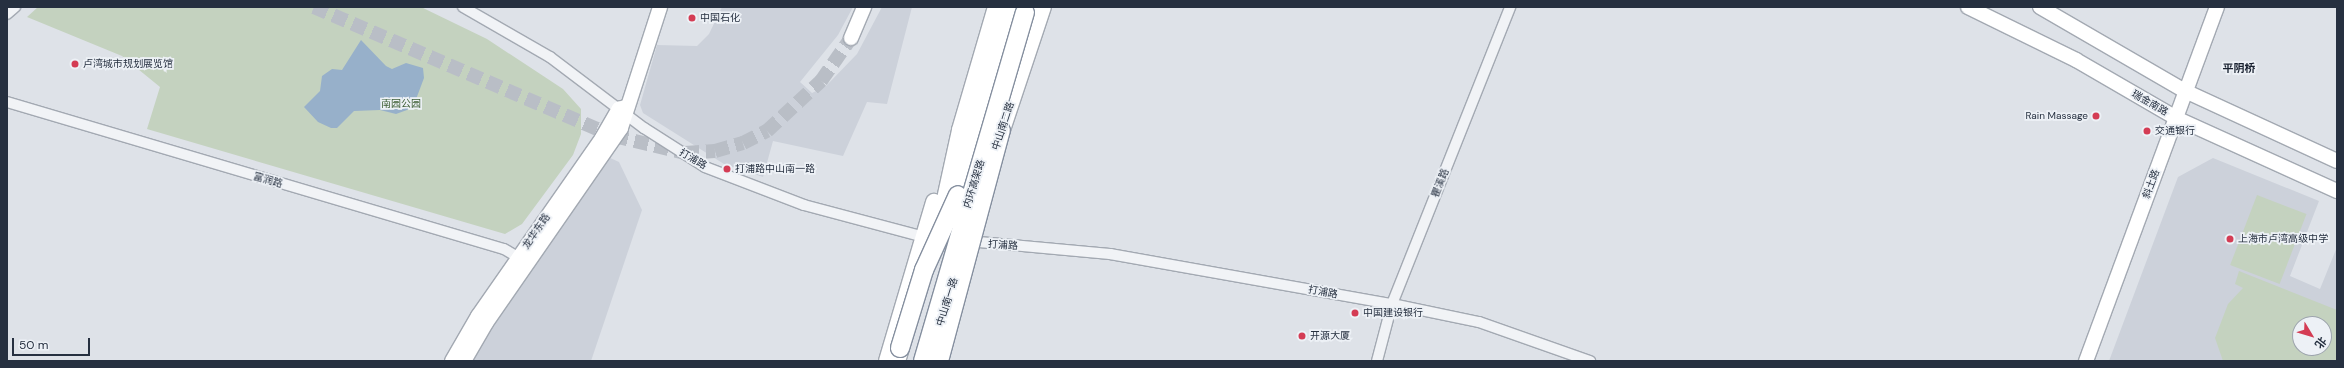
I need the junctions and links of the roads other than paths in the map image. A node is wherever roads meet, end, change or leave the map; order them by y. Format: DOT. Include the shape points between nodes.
graph roads {
  1 [pos="15,7"];
  2 [pos="463,7"];
  3 [pos="660,7"];
  4 [pos="864,7"];
  5 [pos="996,7"];
  6 [pos="1043,7"];
  7 [pos="1510,7"];
  8 [pos="1968,7"];
  9 [pos="2040,7"];
  10 [pos="2216,7"];
  11 [pos="1021,9"];
  12 [pos="7,14"];
  13 [pos="851,38"];
  14 [pos="2185,92"];
  15 [pos="7,102"];
  16 [pos="624,111"];
  17 [pos="2176,118"];
  18 [pos="2337,161"];
  19 [pos="2337,191"];
  20 [pos="958,195"];
  21 [pos="929,238"];
  22 [pos="965,243"];
  23 [pos="523,259"];
  24 [pos="1392,304"];
  25 [pos="452,361"];
  26 [pos="464,361"];
  27 [pos="887,361"];
  28 [pos="896,361"];
  29 [pos="900,361"];
  30 [pos="910,361"];
  31 [pos="923,361"];
  32 [pos="929,361"];
  33 [pos="939,361"];
  34 [pos="946,361"];
  35 [pos="1377,361"];
  36 [pos="1590,361"];
  37 [pos="2086,361"];
  1 -- 12 [label="street"];
  2 -- 16 [label="street, 打浦路" via="519,37"];
  3 -- 16 [label="main road, 龙华东路"];
  4 -- 13 [label="main road"];
  5 -- 21 [label="main road" via="960,130 942,174"];
  6 -- 22 [label="main road, 中山南二路"];
  7 -- 24 [label="street, 瞿溪路"];
  8 -- 17 [label="main road, 瑞金南路" via="2076,60"];
  9 -- 14 [label="main road"];
  10 -- 14 [label="main road, 斜土路"];
  11 -- 20 [label="highway, 内环高架路"];
  11 -- 31 [label="highway, 内环高架路, bridge"];
  11 -- 33 [label="highway, bridge" via="997,151"];
  14 -- 17 [label="main road, 斜土路"];
  14 -- 18 [label="main road"];
  15 -- 23 [label="street, 富润路"];
  16 -- 21 [label="street, 打浦路" via="705,167 750,186 847,218"];
  16 -- 23 [label="main road, 龙华东路" via="612,144"];
  17 -- 19 [label="main road, 瑞金南路"];
  17 -- 37 [label="main road, 斜土路"];
  20 -- 28 [label="highway, bridge" via="924,270"];
  20 -- 30 [label="highway, 内环高架路, bridge"];
  21 -- 22 [label="street, 打浦路"];
  21 -- 27 [label="main road"];
  21 -- 29 [label="main road"];
  22 -- 24 [label="street, 打浦路" via="1110,254"];
  22 -- 32 [label="main road, 中山南一路"];
  22 -- 34 [label="main road" via="972,268"];
  23 -- 25 [label="main road, 龙华东路"];
  23 -- 26 [label="main road, 龙华东路"];
  24 -- 35 [label="street, 瞿溪路"];
  24 -- 36 [label="street, 打浦路" via="1479,322"];
}
